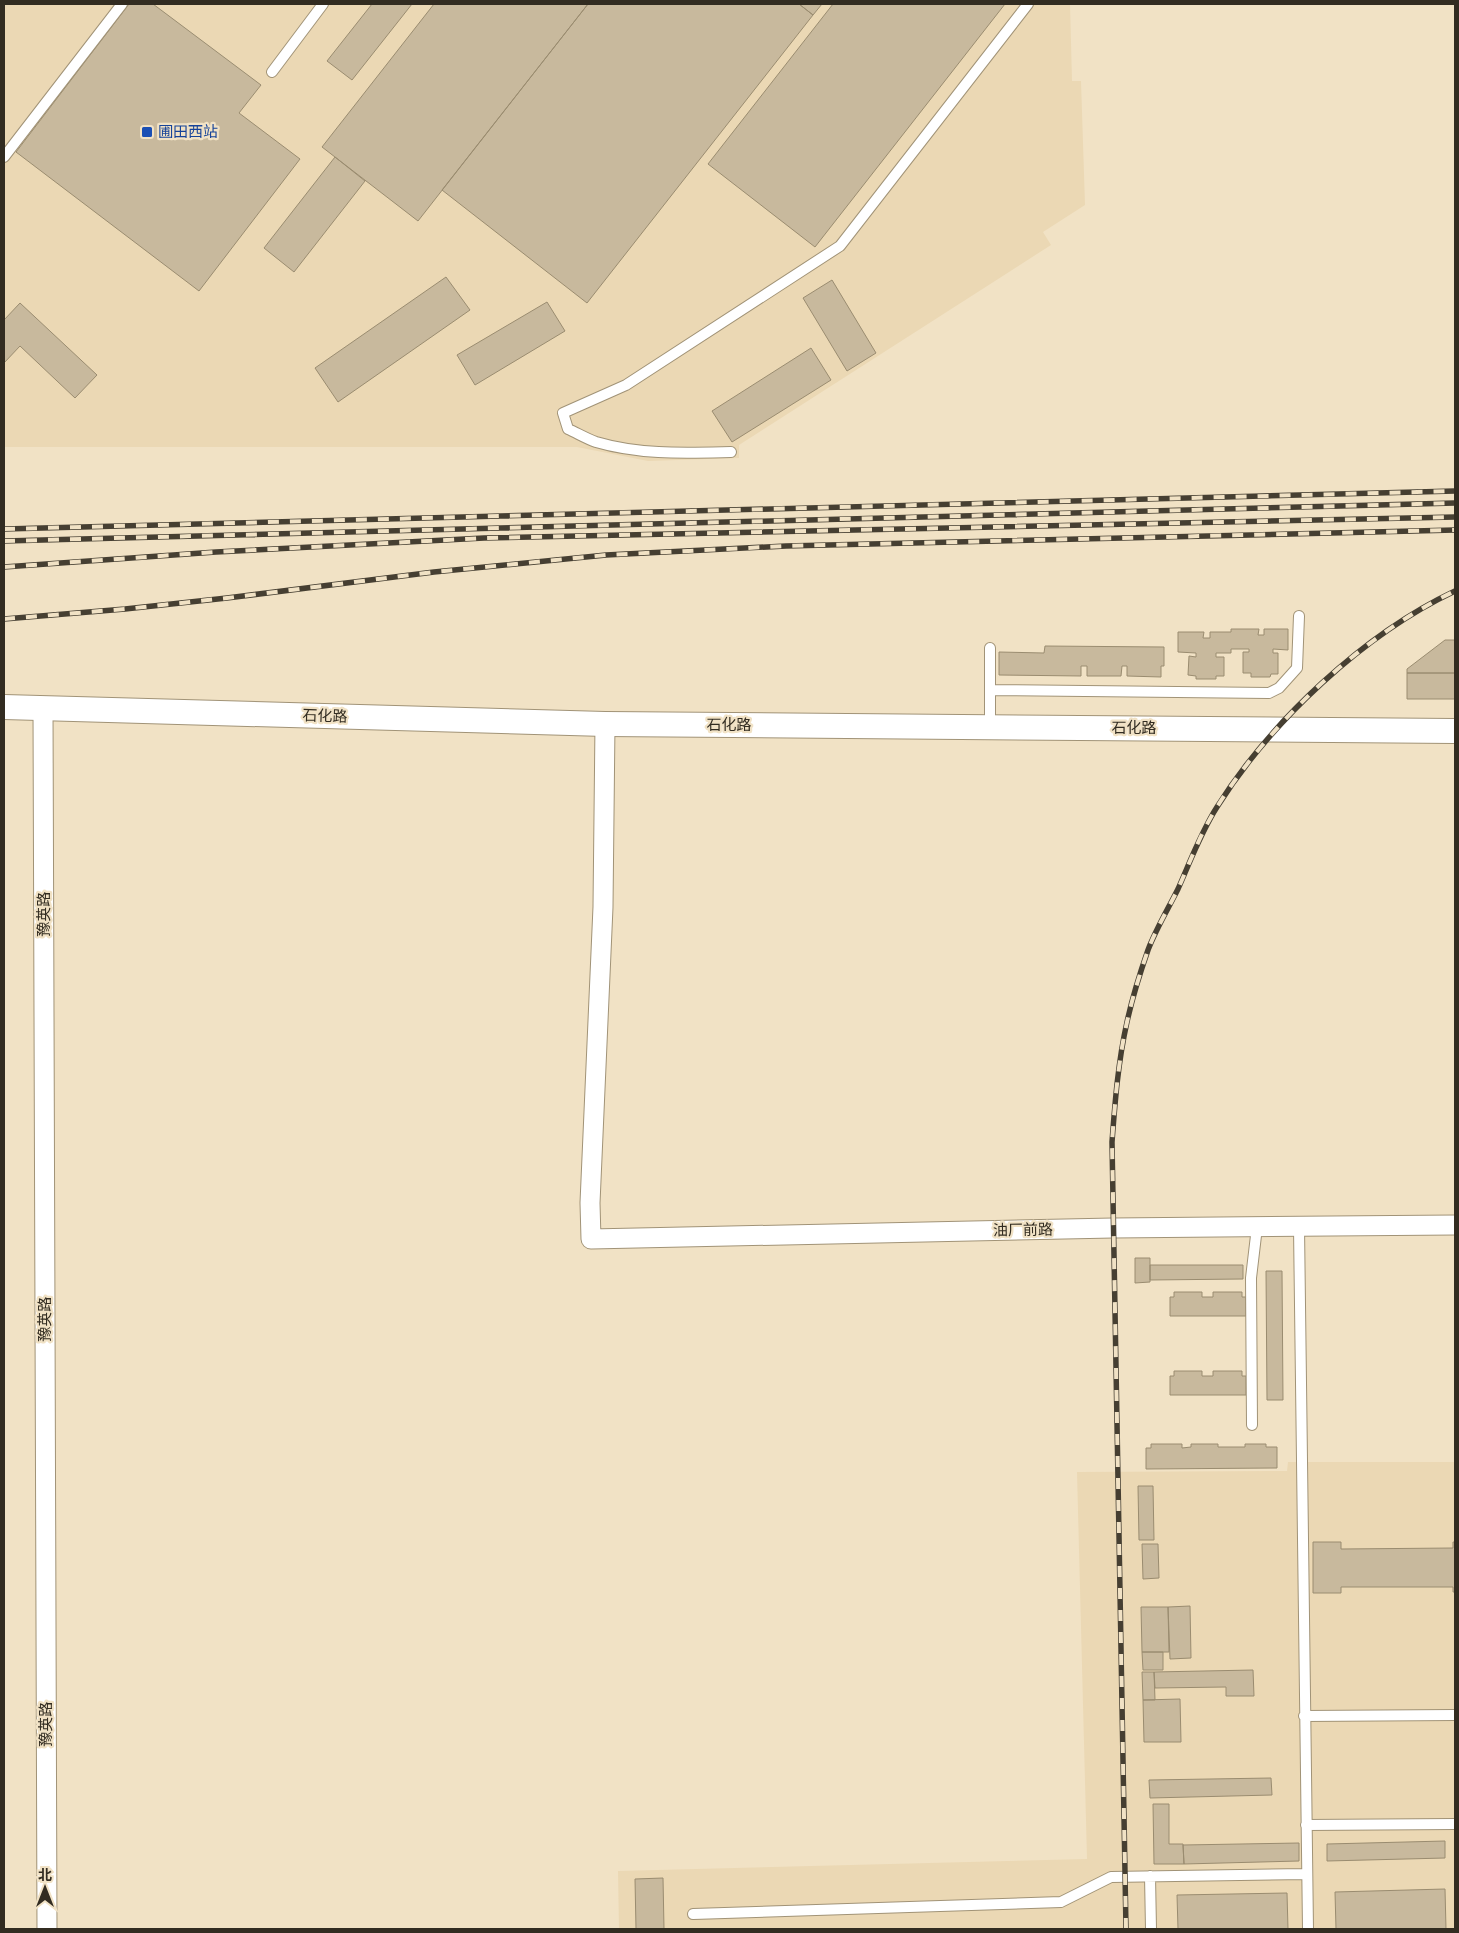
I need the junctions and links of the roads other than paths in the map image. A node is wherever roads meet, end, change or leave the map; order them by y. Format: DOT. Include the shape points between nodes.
graph roads {
  1 [pos="122,4"];
  2 [pos="323,4"];
  3 [pos="1028,4"];
  4 [pos="272,72"];
  5 [pos="4,157"];
  6 [pos="731,452"];
  7 [pos="1298,616"];
  8 [pos="990,648"];
  9 [pos="990,690"];
  10 [pos="4,707"];
  11 [pos="43,708"];
  12 [pos="605,724"];
  13 [pos="990,727"];
  14 [pos="1455,731"];
  15 [pos="1455,1225"];
  16 [pos="1298,1226"];
  17 [pos="1257,1227"];
  18 [pos="1252,1425"];
  19 [pos="1455,1715"];
  20 [pos="1304,1716"];
  21 [pos="1455,1824"];
  22 [pos="1306,1825"];
  23 [pos="1306,1874"];
  24 [pos="1150,1876"];
  25 [pos="693,1914"];
  26 [pos="47,1929"];
  27 [pos="1151,1929"];
  28 [pos="1308,1929"];
  1 -- 5 [label="lane"];
  2 -- 4 [label="lane"];
  3 -- 6 [label="lane" via="840,246 626,385 563,413 568,429 595,442 675,454"];
  7 -- 9 [label="lane" via="1297,668 1279,688 1269,693"];
  8 -- 9 [label="lane"];
  9 -- 13 [label="lane"];
  10 -- 11 [label="street, 石化路"];
  11 -- 12 [label="street, 石化路"];
  11 -- 26 [label="street, 豫英路"];
  12 -- 13 [label="street, 石化路"];
  12 -- 17 [label="street, 油厂前路" via="603,907 591,1239"];
  13 -- 14 [label="street, 石化路"];
  15 -- 16 [label="street, 油厂前路"];
  16 -- 17 [label="street, 油厂前路"];
  16 -- 20 [label="lane"];
  17 -- 18 [label="lane" via="1252,1278"];
  19 -- 20 [label="lane"];
  20 -- 22 [label="lane"];
  21 -- 22 [label="lane"];
  22 -- 23 [label="lane"];
  23 -- 24 [label="lane"];
  23 -- 28 [label="lane"];
  24 -- 25 [label="lane" via="1111,1876 1061,1902"];
  24 -- 27 [label="lane"];
}
